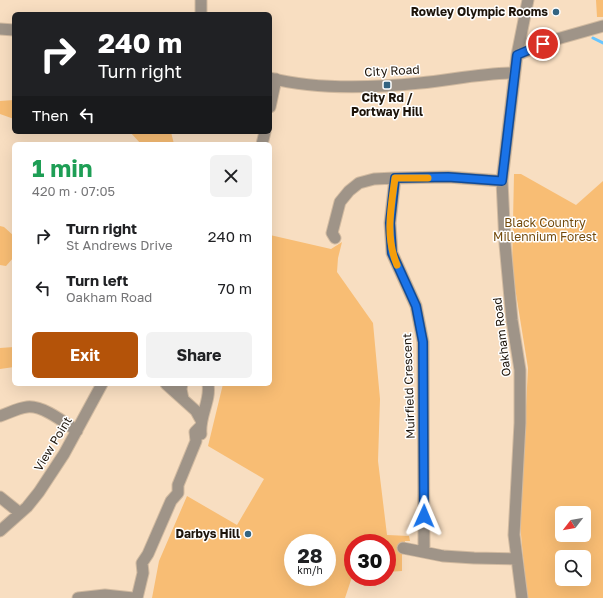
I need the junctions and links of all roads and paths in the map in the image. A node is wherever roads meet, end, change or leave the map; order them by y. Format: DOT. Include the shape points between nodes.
graph roads {
  1 [pos="201,0"];
  2 [pos="528,0"];
  3 [pos="201,12"];
  4 [pos="603,26"];
  5 [pos="0,29"];
  6 [pos="12,30"];
  7 [pos="517,55"];
  8 [pos="514,73"];
  9 [pos="273,79"];
  10 [pos="395,178"];
  11 [pos="502,181"];
  12 [pos="335,238"];
  13 [pos="101,386"];
  14 [pos="168,386"];
  15 [pos="182,386"];
  16 [pos="208,388"];
  17 [pos="186,401"];
  18 [pos="0,416"];
  19 [pos="200,424"];
  20 [pos="77,431"];
  21 [pos="0,497"];
  22 [pos="20,513"];
  23 [pos="0,531"];
  24 [pos="403,548"];
  25 [pos="424,551"];
  26 [pos="517,559"];
  27 [pos="78,598"];
  28 [pos="133,598"];
  29 [pos="137,598"];
  30 [pos="522,598"];
  1 -- 3 [label="street"];
  2 -- 7 [label="street, Oakham Road"];
  4 -- 7 [label="street" via="557,38"];
  5 -- 6 [label="street"];
  7 -- 8 [label="street, Oakham Road"];
  8 -- 9 [label="street, City Road" via="377,86 302,84"];
  8 -- 11 [label="street, Oakham Road"];
  10 -- 11 [label="street" via="448,177"];
  10 -- 12 [label="street" via="359,183 349,191 340,202 332,233"];
  10 -- 25 [label="street, Muirfield Crescent" via="390,223 392,253 416,306 423,342"];
  11 -- 26 [label="street, Oakham Road" via="512,320 520,370 514,535"];
  13 -- 20 [label="street, View Point"];
  14 -- 17 [label="street"];
  15 -- 17 [label="street"];
  16 -- 17 [label="street" via="202,404"];
  16 -- 19 [label="street"];
  17 -- 19 [label="street" via="196,411"];
  18 -- 20 [label="street" via="25,408 37,408"];
  19 -- 29 [label="street" via="195,432 196,441 178,485 172,490 171,501 142,563 143,573"];
  20 -- 22 [label="street, View Point" via="39,492"];
  21 -- 22 [label="street"];
  22 -- 23 [label="street, View Point"];
  24 -- 25 [label="street"];
  25 -- 26 [label="street" via="442,556"];
  26 -- 30 [label="street, Oakham Road"];
  27 -- 28 [label="street" via="105,595"];
}
